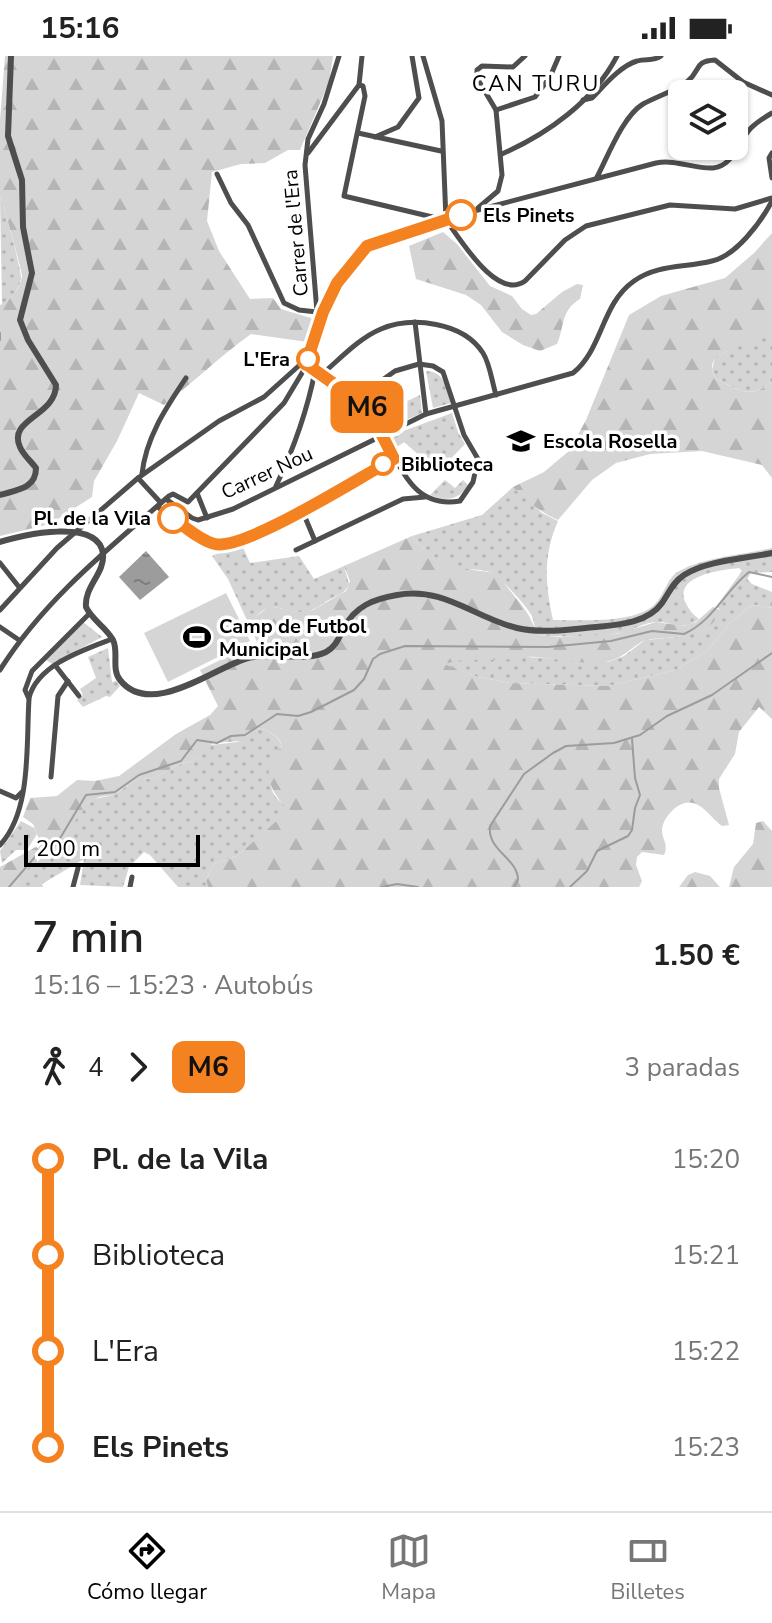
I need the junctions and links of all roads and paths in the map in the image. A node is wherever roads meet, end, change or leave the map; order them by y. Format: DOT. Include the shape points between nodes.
graph roads {
  1 [pos="11,56"];
  2 [pos="339,56"];
  3 [pos="362,56"];
  4 [pos="412,56"];
  5 [pos="423,56"];
  6 [pos="525,56"];
  7 [pos="559,56"];
  8 [pos="617,56"];
  9 [pos="661,56"];
  10 [pos="698,56"];
  11 [pos="698,65"];
  12 [pos="359,85"];
  13 [pos="772,95"];
  14 [pos="582,100"];
  15 [pos="496,110"];
  16 [pos="772,113"];
  17 [pos="358,133"];
  18 [pos="375,137"];
  19 [pos="441,151"];
  20 [pos="772,153"];
  21 [pos="502,154"];
  22 [pos="306,155"];
  23 [pos="217,174"];
  24 [pos="596,178"];
  25 [pos="772,178"];
  26 [pos="772,200"];
  27 [pos="474,211"];
  28 [pos="446,220"];
  29 [pos="320,312"];
  30 [pos="415,322"];
  31 [pos="419,364"];
  32 [pos="306,365"];
  33 [pos="318,373"];
  34 [pos="186,378"];
  35 [pos="496,395"];
  36 [pos="357,398"];
  37 [pos="455,407"];
  38 [pos="426,414"];
  39 [pos="384,436"];
  40 [pos="394,459"];
  41 [pos="140,476"];
  42 [pos="276,487"];
  43 [pos="197,493"];
  44 [pos="0,495"];
  45 [pos="426,497"];
  46 [pos="162,503"];
  47 [pos="302,510"];
  48 [pos="207,518"];
  49 [pos="74,532"];
  50 [pos="315,541"];
  51 [pos="0,542"];
  52 [pos="296,550"];
  53 [pos="103,553"];
  54 [pos="772,553"];
  55 [pos="0,563"];
  56 [pos="19,587"];
  57 [pos="1,605"];
  58 [pos="89,614"];
  59 [pos="0,627"];
  60 [pos="112,639"];
  61 [pos="19,640"];
  62 [pos="54,665"];
  63 [pos="0,670"];
  64 [pos="68,681"];
  65 [pos="79,696"];
  66 [pos="29,699"];
  67 [pos="51,777"];
  68 [pos="0,791"];
  69 [pos="19,800"];
  70 [pos="0,845"];
  71 [pos="78,868"];
  72 [pos="132,877"];
  73 [pos="73,887"];
  74 [pos="130,887"];
  1 -- 44 [label="street" via="8,136 22,180 22,220 32,273 20,320 56,393 20,432 20,447 36,468 35,478 28,486"];
  2 -- 22 [label="street, Carrer de l'Era"];
  3 -- 12 [label="street"];
  4 -- 18 [label="street" via="419,98 398,127"];
  5 -- 19 [label="street" via="442,121"];
  6 -- 15 [label="street" via="513,67 477,70"];
  7 -- 15 [label="street" via="538,94"];
  8 -- 14 [label="street"];
  9 -- 14 [label="street" via="635,61 592,98"];
  10 -- 11 [label="street"];
  11 -- 13 [label="street" via="715,60 743,82"];
  11 -- 24 [label="street" via="692,78 640,106"];
  12 -- 17 [label="street" via="365,91"];
  12 -- 22 [label="street"];
  14 -- 21 [label="street" via="554,126"];
  15 -- 21 [label="street"];
  16 -- 24 [label="street" via="750,128 721,166 664,161"];
  17 -- 18 [label="street"];
  17 -- 28 [label="street" via="344,196"];
  18 -- 19 [label="street"];
  19 -- 28 [label="street"];
  20 -- 25 [label="street"];
  21 -- 27 [label="street" via="500,187"];
  22 -- 29 [label="street, Carrer de l'Era"];
  23 -- 29 [label="street" via="248,225 284,303"];
  24 -- 27 [label="street"];
  26 -- 28 [label="street" via="735,209 670,205 586,226 520,285 509,286 494,280"];
  26 -- 35 [label="street, Carrer Nou" via="754,230 722,258 654,271 623,290 587,360 573,373"];
  27 -- 28 [label="street"];
  28 -- 29 [label="street" via="367,246"];
  29 -- 32 [label="street"];
  30 -- 31 [label="street"];
  30 -- 33 [label="street" via="380,329"];
  30 -- 35 [label="street" via="443,325 468,337 484,354"];
  31 -- 36 [label="street" via="395,371"];
  31 -- 37 [label="street" via="443,372"];
  31 -- 38 [label="street"];
  32 -- 33 [label="street"];
  32 -- 41 [label="street"];
  32 -- 43 [label="street" via="284,403"];
  33 -- 36 [label="street"];
  33 -- 42 [label="street" via="296,445"];
  34 -- 41 [label="street" via="151,437"];
  35 -- 37 [label="street, Carrer Nou"];
  36 -- 39 [label="street"];
  37 -- 38 [label="street, Carrer Nou"];
  37 -- 45 [label="street" via="478,459 473,482 460,501"];
  38 -- 39 [label="street, Carrer Nou"];
  39 -- 40 [label="street"];
  39 -- 42 [label="street, Carrer Nou"];
  40 -- 45 [label="street"];
  40 -- 47 [label="street"];
  41 -- 46 [label="street"];
  41 -- 49 [label="street"];
  42 -- 48 [label="street, Carrer Nou"];
  43 -- 46 [label="street" via="188,502 173,494"];
  43 -- 48 [label="street"];
  45 -- 50 [label="street" via="403,499"];
  46 -- 47 [label="street" via="213,544 229,545"];
  46 -- 48 [label="street, Carrer Nou" via="192,518"];
  46 -- 53 [label="street"];
  47 -- 50 [label="street"];
  49 -- 51 [label="street" via="39,532"];
  49 -- 53 [label="street" via="94,541"];
  49 -- 56 [label="street"];
  50 -- 52 [label="street"];
  53 -- 58 [label="street" via="85,600"];
  53 -- 61 [label="street"];
  54 -- 60 [label="street" via="685,574 655,611 613,626 531,630 432,594 388,596 354,611 335,645 324,653 245,659 178,692 156,694 128,687 116,672"];
  55 -- 56 [label="street"];
  56 -- 57 [label="street"];
  58 -- 60 [label="street"];
  58 -- 66 [label="street" via="32,671 25,690"];
  59 -- 61 [label="street"];
  60 -- 62 [label="street"];
  61 -- 63 [label="street"];
  62 -- 64 [label="street"];
  62 -- 66 [label="street" via="39,676"];
  64 -- 65 [label="street"];
  64 -- 67 [label="street" via="58,696"];
  66 -- 69 [label="street"];
  68 -- 69 [label="street"];
  69 -- 70 [label="street" via="16,822"];
  71 -- 73 [label="street"];
  72 -- 74 [label="street"];
}
